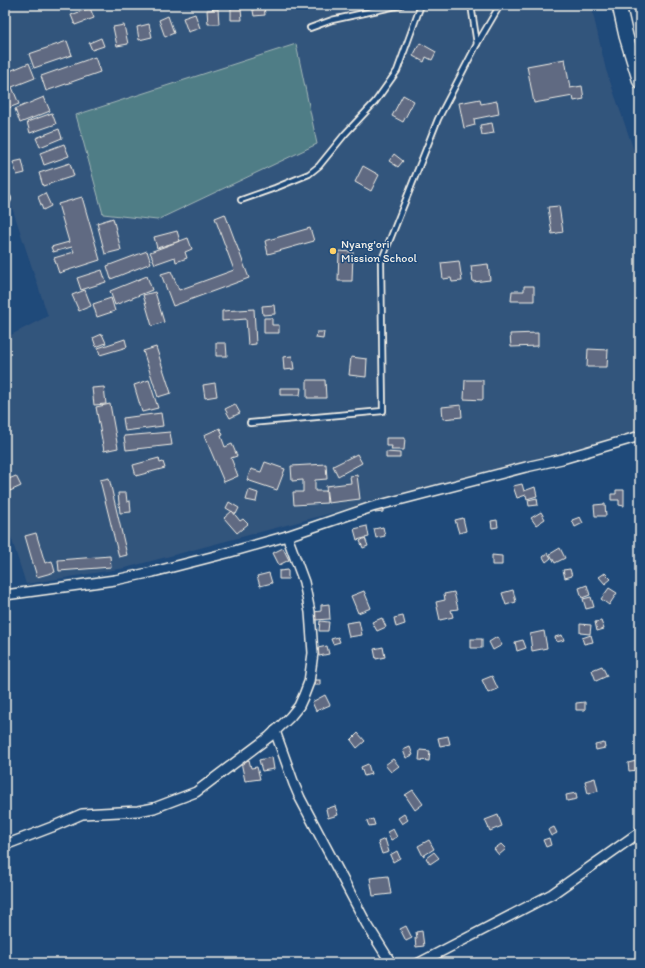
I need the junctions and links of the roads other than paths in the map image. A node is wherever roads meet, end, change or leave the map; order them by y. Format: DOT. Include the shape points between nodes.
graph roads {
  1 [pos="400,5"];
  2 [pos="421,5"];
  3 [pos="471,5"];
  4 [pos="500,5"];
  5 [pos="619,5"];
  6 [pos="310,28"];
  7 [pos="478,44"];
  8 [pos="640,82"];
  9 [pos="241,200"];
  10 [pos="250,424"];
  11 [pos="640,436"];
  12 [pos="287,536"];
  13 [pos="5,595"];
  14 [pos="275,731"];
  15 [pos="640,832"];
  16 [pos="5,845"];
  17 [pos="391,963"];
  18 [pos="420,963"];
  1 -- 6 [label="lane" via="332,20"];
  2 -- 9 [label="lane" via="397,71 375,102 319,166 308,174"];
  3 -- 7 [label="lane"];
  4 -- 7 [label="lane"];
  5 -- 8 [label="main road"];
  7 -- 10 [label="lane" via="438,119 381,262 383,411"];
  11 -- 12 [label="street" via="562,459 372,507"];
  12 -- 13 [label="street" via="115,580"];
  12 -- 14 [label="street" via="304,582 310,612 313,653 309,682 299,706"];
  14 -- 16 [label="street" via="196,792 154,808 82,814"];
  14 -- 17 [label="street" via="300,798 366,923"];
  15 -- 18 [label="street" via="552,894"];
}
